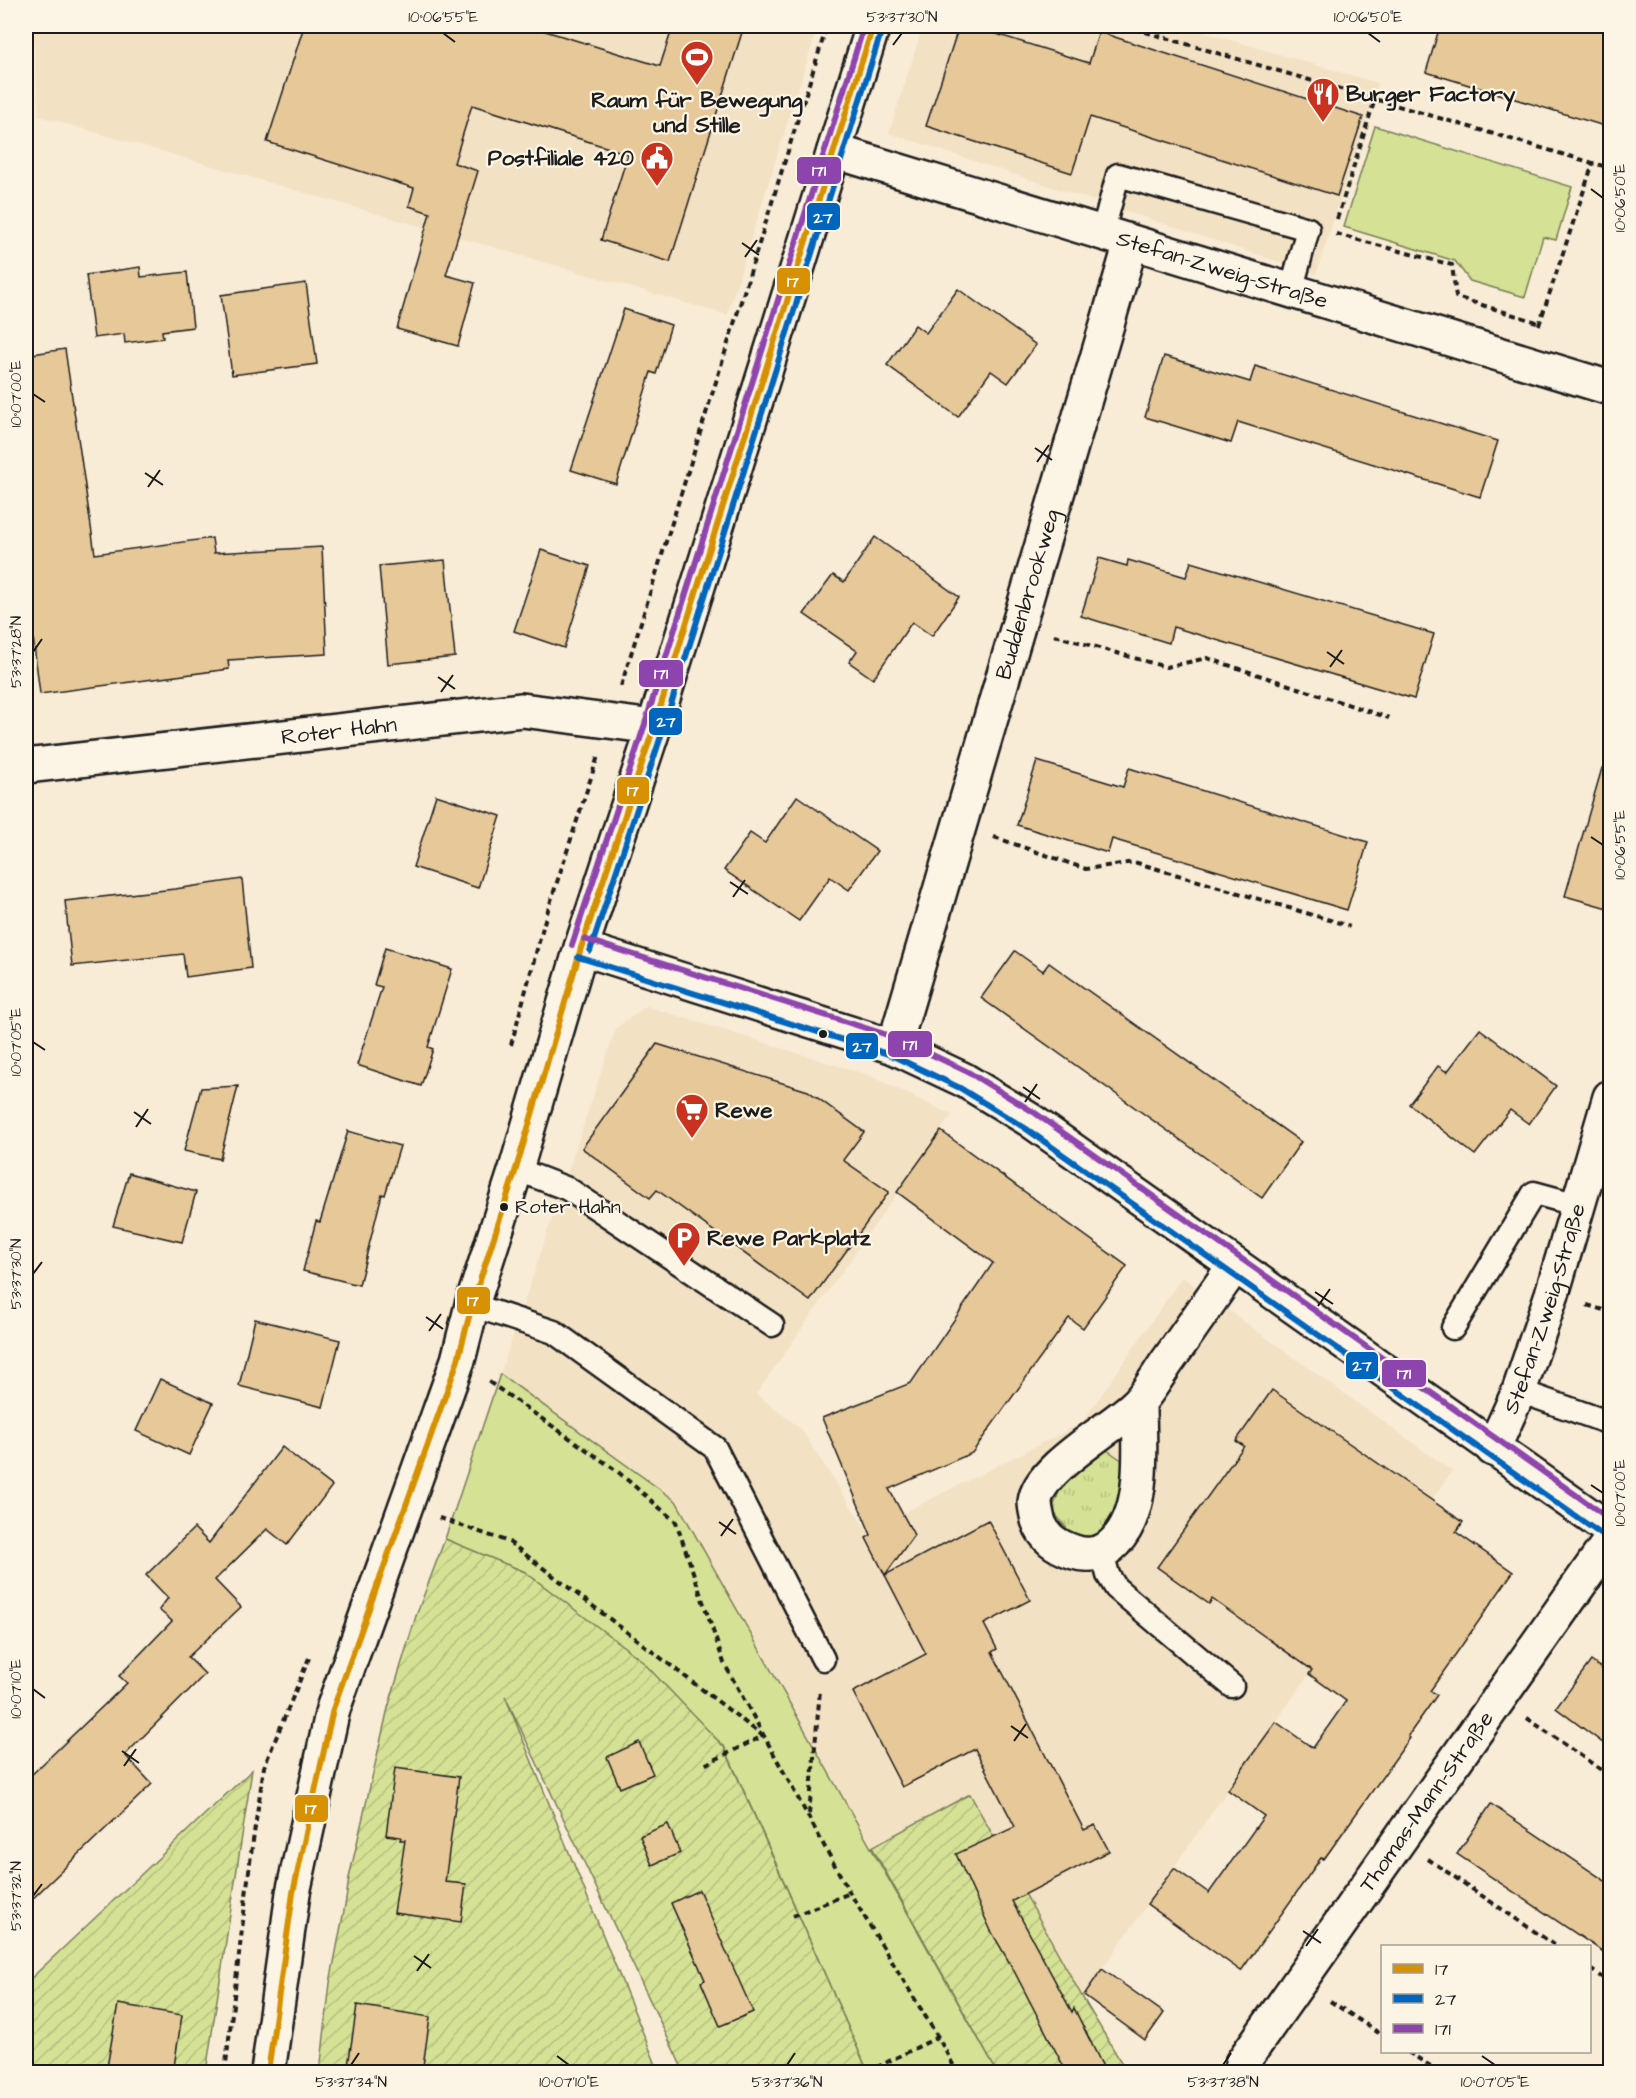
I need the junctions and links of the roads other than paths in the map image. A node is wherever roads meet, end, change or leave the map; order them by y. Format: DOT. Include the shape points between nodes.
graph roads {
  1 [pos="873,26"];
  2 [pos="834,151"];
  3 [pos="1117,238"];
  4 [pos="1291,291"];
  5 [pos="1610,384"];
  6 [pos="654,727"];
  7 [pos="26,766"];
  8 [pos="581,948"];
  9 [pos="894,1047"];
  10 [pos="1611,1097"];
  11 [pos="516,1169"];
  12 [pos="1578,1205"];
  13 [pos="1235,1265"];
  14 [pos="472,1305"];
  15 [pos="772,1325"];
  16 [pos="1453,1328"];
  17 [pos="1519,1391"];
  18 [pos="1138,1403"];
  19 [pos="1611,1423"];
  20 [pos="1493,1449"];
  21 [pos="1611,1530"];
  22 [pos="1611,1541"];
  23 [pos="1102,1552"];
  24 [pos="823,1659"];
  25 [pos="1232,1686"];
  26 [pos="1242,2063"];
  27 [pos="268,2073"];
  1 -- 2 [label="street"];
  2 -- 3 [label="street, Stefan-Zweig-Straße"];
  2 -- 6 [label="street"];
  3 -- 4 [label="street, Stefan-Zweig-Straße"];
  3 -- 4 [label="lane" via="1118,176 1308,229"];
  3 -- 9 [label="street, Buddenbrookweg" via="1018,624"];
  4 -- 5 [label="street, Stefan-Zweig-Straße"];
  6 -- 7 [label="street, Roter Hahn" via="522,710"];
  6 -- 8 [label="street"];
  8 -- 9 [label="street"];
  8 -- 11 [label="street"];
  9 -- 13 [label="street" via="963,1080 1030,1120"];
  10 -- 12 [label="street, Stefan-Zweig-Straße"];
  11 -- 14 [label="street"];
  11 -- 15 [label="lane" via="568,1189"];
  12 -- 16 [label="lane" via="1534,1192"];
  12 -- 17 [label="street, Stefan-Zweig-Straße"];
  13 -- 18 [label="street"];
  13 -- 20 [label="street"];
  14 -- 24 [label="lane" via="554,1332 715,1448"];
  14 -- 27 [label="street" via="458,1360 333,1709 293,1893"];
  17 -- 19 [label="lane"];
  17 -- 20 [label="street, Stefan-Zweig-Straße"];
  18 -- 23 [label="street" via="1139,1479 1132,1515 1124,1534"];
  18 -- 23 [label="street" via="1055,1470 1035,1501 1042,1532 1053,1542 1076,1553"];
  20 -- 21 [label="street"];
  22 -- 26 [label="street, Thomas-Mann-Straße"];
  23 -- 25 [label="lane" via="1116,1588"];
}
